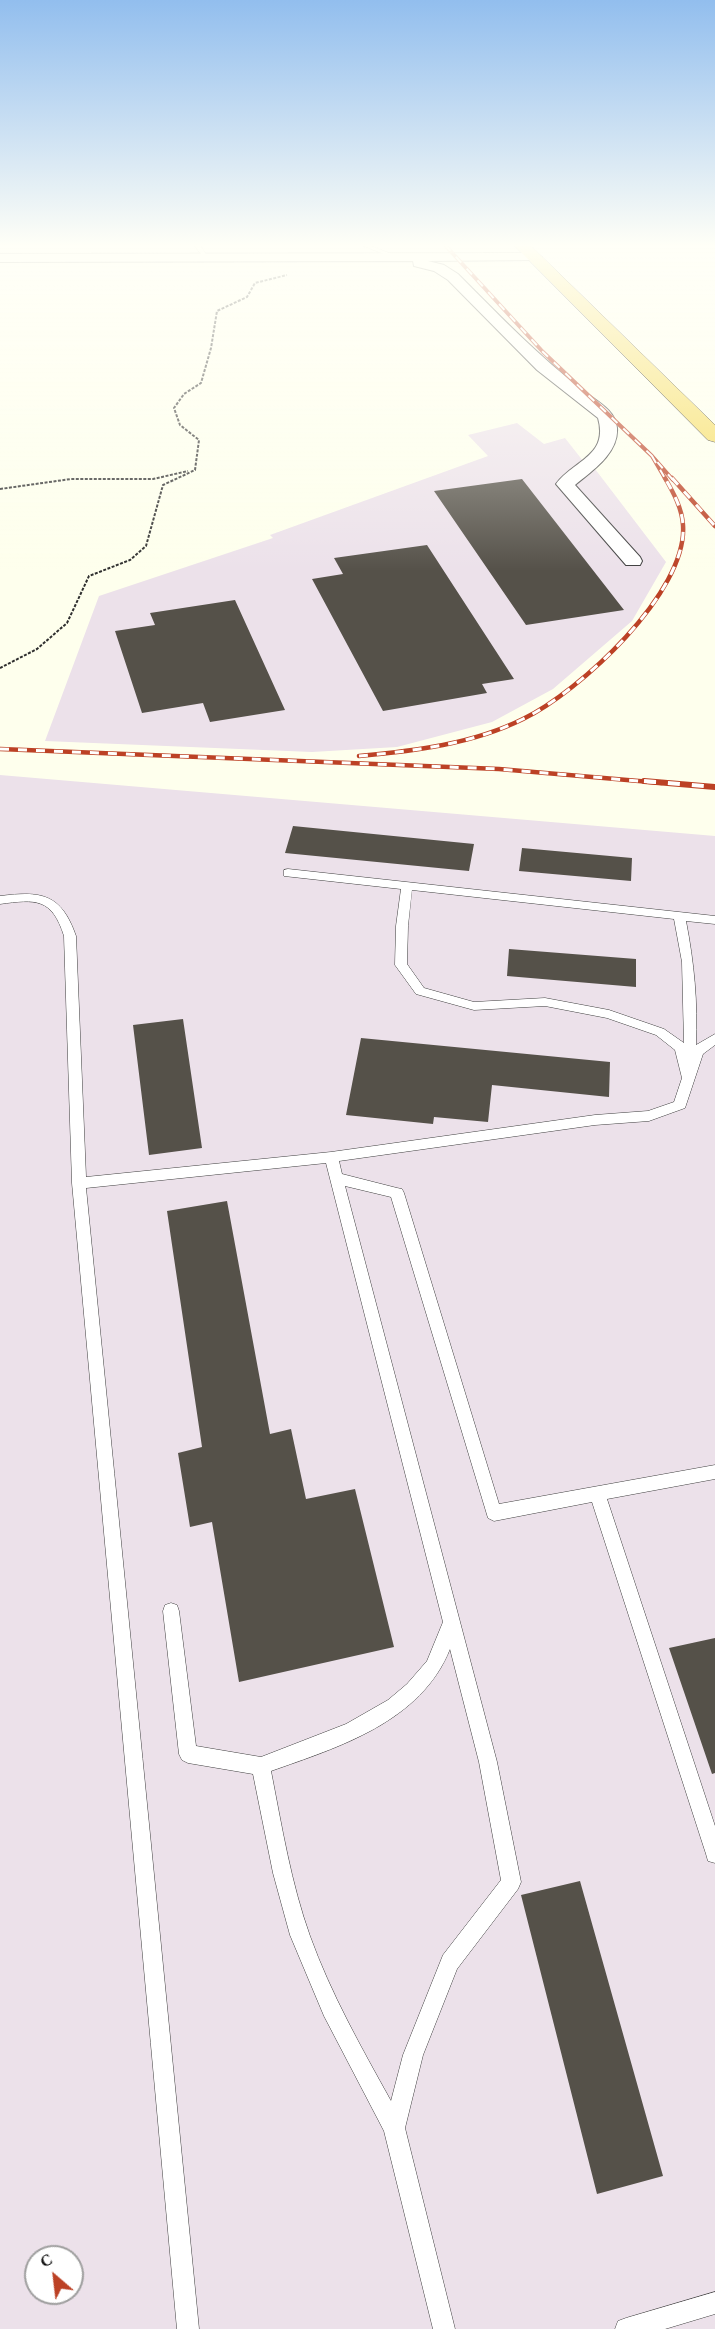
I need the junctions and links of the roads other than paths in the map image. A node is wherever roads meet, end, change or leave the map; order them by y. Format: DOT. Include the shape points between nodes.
graph roads {
  1 [pos="529,354"];
  2 [pos="632,354"];
  3 [pos="715,436"];
  4 [pos="633,561"];
  5 [pos="288,873"];
  6 [pos="407,886"];
  7 [pos="0,900"];
  8 [pos="679,916"];
  9 [pos="715,920"];
  10 [pos="715,1039"];
  11 [pos="688,1077"];
  12 [pos="331,1157"];
  13 [pos="336,1178"];
  14 [pos="79,1183"];
  15 [pos="715,1472"];
  16 [pos="597,1494"];
  17 [pos="171,1611"];
  18 [pos="452,1621"];
  19 [pos="261,1766"];
  20 [pos="715,1854"];
  21 [pos="394,2128"];
  22 [pos="715,2303"];
  23 [pos="188,2329"];
  24 [pos="444,2329"];
  25 [pos="626,2329"];
  1 -- 4 [label="street" via="606,416 610,424 609,442 588,466 565,483"];
  2 -- 3 [label="highway"];
  5 -- 6 [label="lane"];
  6 -- 8 [label="lane"];
  6 -- 11 [label="lane" via="401,965 420,992 474,1006 545,1002 609,1014 660,1032 674,1042 681,1048"];
  7 -- 14 [label="lane" via="23,897 48,901 65,917 70,936"];
  8 -- 9 [label="lane"];
  8 -- 11 [label="lane" via="688,962"];
  10 -- 11 [label="lane" via="697,1051"];
  11 -- 12 [label="lane" via="680,1105 649,1116"];
  12 -- 13 [label="lane"];
  12 -- 14 [label="lane"];
  13 -- 16 [label="lane" via="397,1193 494,1513"];
  13 -- 18 [label="lane"];
  14 -- 23 [label="lane"];
  15 -- 16 [label="lane"];
  16 -- 20 [label="lane"];
  17 -- 19 [label="lane" via="188,1754"];
  18 -- 19 [label="lane" via="430,1671 392,1710 334,1739"];
  18 -- 21 [label="lane" via="488,1762 511,1882 450,1962 413,2055"];
  19 -- 21 [label="lane" via="300,1934 339,2027"];
  21 -- 24 [label="lane"];
  22 -- 25 [label="lane"];
}
